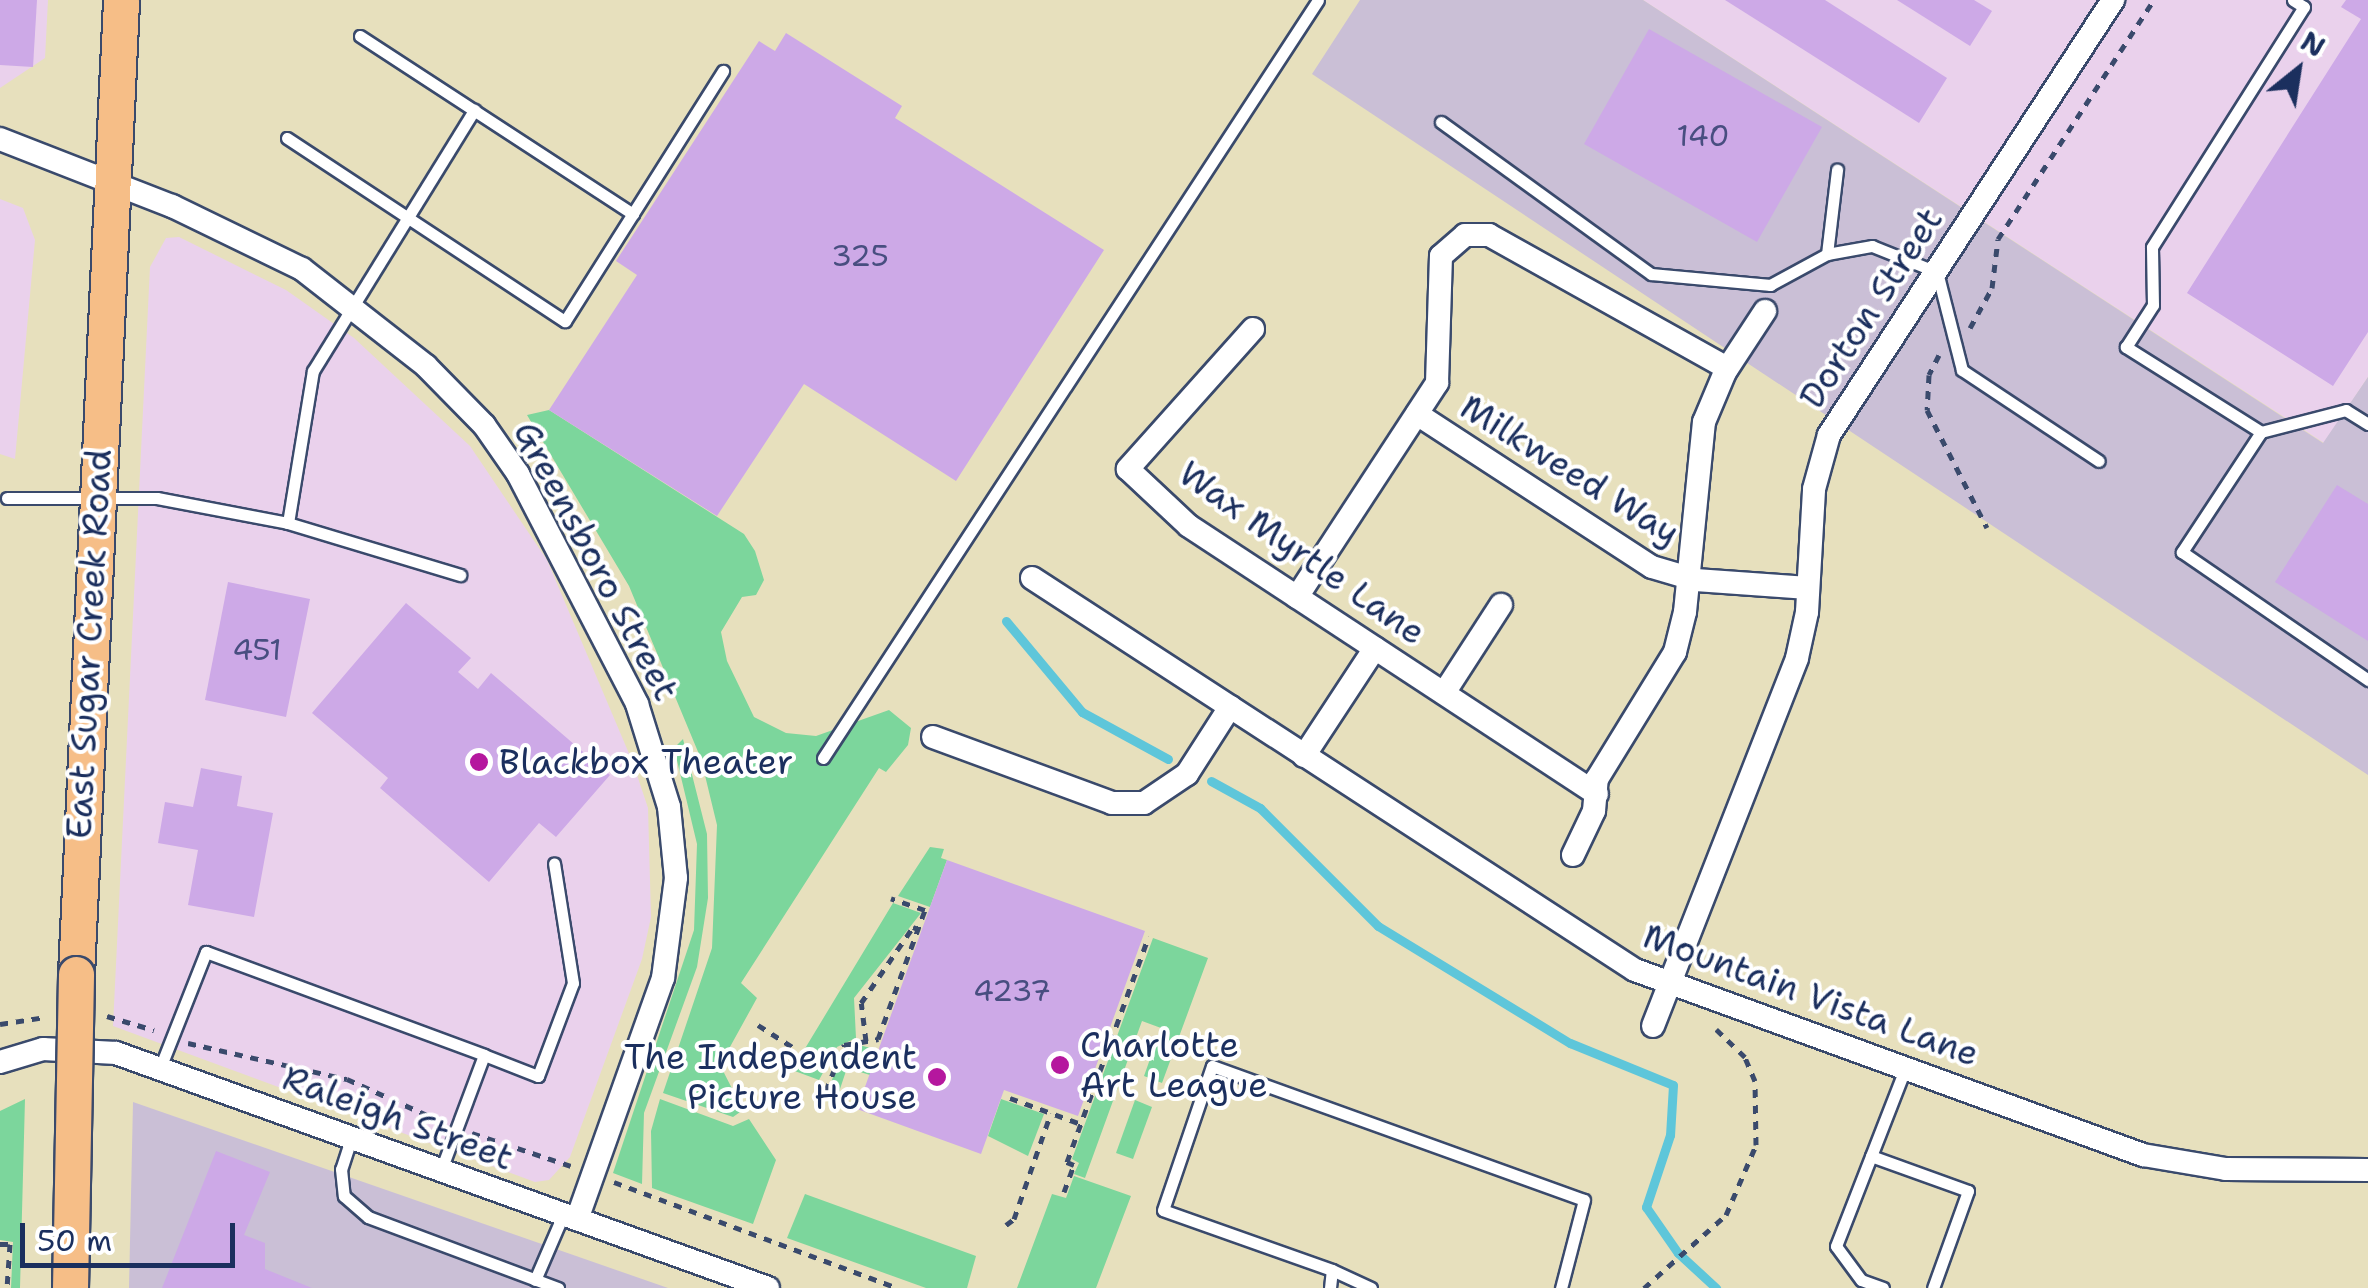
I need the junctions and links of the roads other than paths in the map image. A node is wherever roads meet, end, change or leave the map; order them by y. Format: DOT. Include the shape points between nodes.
graph roads {
  1 [pos="121,0"];
  2 [pos="1318,0"];
  3 [pos="2114,0"];
  4 [pos="2293,0"];
  5 [pos="360,36"];
  6 [pos="723,71"];
  7 [pos="474,110"];
  8 [pos="1441,122"];
  9 [pos="287,138"];
  10 [pos="0,139"];
  11 [pos="1837,170"];
  12 [pos="110,181"];
  13 [pos="633,214"];
  14 [pos="407,217"];
  15 [pos="1828,254"];
  16 [pos="1937,272"];
  17 [pos="353,305"];
  18 [pos="1765,311"];
  19 [pos="1253,329"];
  20 [pos="1727,368"];
  21 [pos="1417,414"];
  22 [pos="2368,424"];
  23 [pos="2261,432"];
  24 [pos="2099,461"];
  25 [pos="7,498"];
  26 [pos="94,498"];
  27 [pos="288,523"];
  28 [pos="460,575"];
  29 [pos="1032,578"];
  30 [pos="1688,579"];
  31 [pos="1808,588"];
  32 [pos="1297,597"];
  33 [pos="1501,605"];
  34 [pos="1375,648"];
  35 [pos="2368,680"];
  36 [pos="1444,693"];
  37 [pos="1230,708"];
  38 [pos="933,737"];
  39 [pos="1304,756"];
  40 [pos="824,758"];
  41 [pos="1597,794"];
  42 [pos="1573,855"];
  43 [pos="554,863"];
  44 [pos="1669,982"];
  45 [pos="1653,1026"];
  46 [pos="484,1055"];
  47 [pos="0,1062"];
  48 [pos="160,1068"];
  49 [pos="1906,1068"];
  50 [pos="352,1136"];
  51 [pos="1871,1156"];
  52 [pos="441,1170"];
  53 [pos="2368,1170"];
  54 [pos="570,1217"];
  55 [pos="1332,1270"];
  56 [pos="536,1280"];
  57 [pos="70,1288"];
  58 [pos="558,1288"];
  59 [pos="768,1288"];
  60 [pos="1330,1288"];
  61 [pos="1371,1288"];
  62 [pos="1561,1288"];
  63 [pos="1883,1288"];
  64 [pos="1933,1288"];
  1 -- 12 [label="main road, East Sugar Creek Road"];
  2 -- 40 [label="lane"];
  3 -- 16 [label="street, Dorton Street"];
  4 -- 23 [label="lane" via="2304,7 2152,247 2153,305 2126,347"];
  5 -- 7 [label="lane"];
  6 -- 13 [label="lane"];
  7 -- 13 [label="lane"];
  7 -- 14 [label="lane"];
  8 -- 15 [label="lane" via="1651,274 1770,285"];
  9 -- 14 [label="lane"];
  10 -- 12 [label="street, Greensboro Street"];
  11 -- 15 [label="lane"];
  12 -- 17 [label="street, Greensboro Street" via="234,233"];
  12 -- 26 [label="main road, East Sugar Creek Road"];
  13 -- 14 [label="lane" via="566,321"];
  14 -- 17 [label="lane"];
  15 -- 16 [label="lane" via="1872,246"];
  16 -- 24 [label="lane" via="1962,370"];
  16 -- 31 [label="street, Dorton Street" via="1829,435 1814,490"];
  17 -- 27 [label="lane" via="313,371"];
  17 -- 54 [label="street, Greensboro Street" via="484,425 518,474 658,759 676,878 672,937 643,1045"];
  18 -- 20 [label="street"];
  19 -- 32 [label="street, Wax Myrtle Lane" via="1128,470 1189,526"];
  20 -- 21 [label="street" via="1489,236 1465,235 1441,256 1442,367"];
  20 -- 30 [label="street" via="1698,448"];
  21 -- 30 [label="street, Milkweed Way" via="1636,558"];
  21 -- 32 [label="street"];
  22 -- 23 [label="lane" via="2346,410"];
  23 -- 35 [label="lane" via="2182,552"];
  25 -- 26 [label="lane"];
  26 -- 27 [label="lane" via="157,498"];
  26 -- 57 [label="main road, East Sugar Creek Road, bridge"];
  27 -- 28 [label="lane"];
  29 -- 37 [label="street, Mountain Vista Lane"];
  30 -- 31 [label="street, Milkweed Way"];
  30 -- 41 [label="street" via="1675,652 1596,780"];
  31 -- 44 [label="street, Dorton Street" via="1796,658"];
  32 -- 34 [label="street, Wax Myrtle Lane"];
  33 -- 36 [label="street"];
  34 -- 36 [label="street, Wax Myrtle Lane"];
  34 -- 39 [label="street"];
  36 -- 41 [label="street, Wax Myrtle Lane"];
  37 -- 38 [label="street" via="1187,774 1144,803 1112,803"];
  37 -- 39 [label="street, Mountain Vista Lane"];
  39 -- 44 [label="street, Mountain Vista Lane" via="1618,962"];
  41 -- 42 [label="street"];
  43 -- 46 [label="lane" via="573,982 538,1076"];
  44 -- 45 [label="street, Dorton Street"];
  44 -- 49 [label="street, Mountain Vista Lane"];
  46 -- 48 [label="lane" via="206,952"];
  46 -- 52 [label="lane"];
  47 -- 48 [label="street, Raleigh Street" via="42,1049 116,1052"];
  48 -- 50 [label="street, Raleigh Street"];
  49 -- 51 [label="lane"];
  49 -- 53 [label="street, Mountain Vista Lane" via="2170,1162 2226,1170"];
  50 -- 52 [label="street, Raleigh Street"];
  50 -- 56 [label="lane" via="342,1169 344,1196 368,1217"];
  51 -- 63 [label="lane" via="1836,1246 1861,1280"];
  51 -- 64 [label="lane" via="1968,1190"];
  52 -- 54 [label="street, Raleigh Street"];
  54 -- 56 [label="lane"];
  54 -- 59 [label="street, Raleigh Street"];
  55 -- 60 [label="lane"];
  55 -- 61 [label="lane"];
  55 -- 62 [label="lane" via="1163,1210 1212,1066 1584,1200"];
  56 -- 58 [label="lane"];
}
